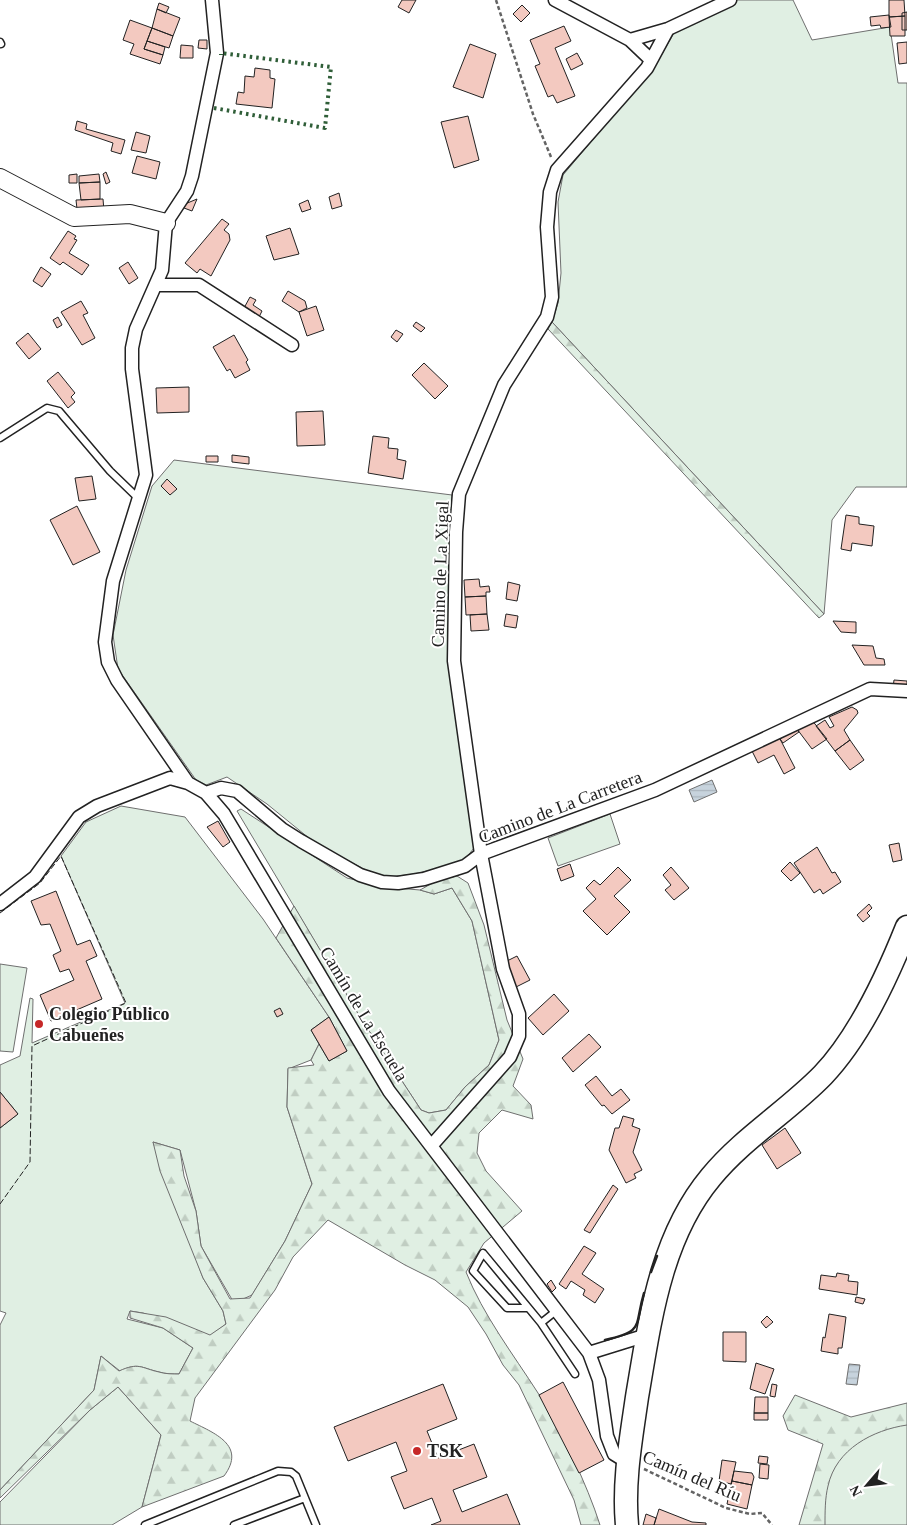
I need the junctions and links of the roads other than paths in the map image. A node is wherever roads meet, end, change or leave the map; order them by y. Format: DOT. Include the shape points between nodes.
graph roads {
  1 [pos="212,0"];
  2 [pos="556,0"];
  3 [pos="730,0"];
  4 [pos="668,29"];
  5 [pos="630,40"];
  6 [pos="651,60"];
  7 [pos="0,178"];
  8 [pos="166,223"];
  9 [pos="157,285"];
  10 [pos="292,345"];
  11 [pos="0,438"];
  12 [pos="139,499"];
  13 [pos="907,692"];
  14 [pos="188,783"];
  15 [pos="206,793"];
  16 [pos="481,854"];
  17 [pos="0,904"];
  18 [pos="907,927"];
  19 [pos="432,1145"];
  20 [pos="528,1308"];
  21 [pos="556,1311"];
  22 [pos="540,1323"];
  23 [pos="647,1335"];
  24 [pos="589,1353"];
  25 [pos="575,1374"];
  26 [pos="627,1462"];
  27 [pos="305,1498"];
  28 [pos="145,1525"];
  29 [pos="234,1525"];
  30 [pos="316,1525"];
  31 [pos="627,1525"];
  1 -- 8 [label="street" via="217,52 213,80 190,184"];
  2 -- 5 [label="street"];
  3 -- 4 [label="street"];
  4 -- 5 [label="street"];
  4 -- 6 [label="street, Camino de La Xigal"];
  5 -- 6 [label="street"];
  6 -- 16 [label="street, Camino de La Xigal" via="557,170 550,192 547,227 552,297 547,318 504,385 460,494 456,532 454,661"];
  7 -- 8 [label="street" via="74,217 130,214"];
  8 -- 9 [label="street" via="162,270"];
  9 -- 10 [label="street" via="199,285"];
  9 -- 12 [label="street" via="136,329 132,348 146,475"];
  11 -- 12 [label="lane" via="47,408 59,411 110,471"];
  12 -- 14 [label="street" via="113,581 105,642 108,662"];
  13 -- 16 [label="street, Camino de La Carretera" via="870,689 655,790"];
  14 -- 15 [label="street, Camín de La Escuela"];
  14 -- 17 [label="street, Camín de La Escuela" via="170,778 97,806 79,817 35,877"];
  15 -- 16 [label="street, Camino de La Carretera" via="221,788 237,791 301,841 360,875 382,882 424,879 465,866"];
  15 -- 19 [label="street, Camín de La Escuela" via="224,814 389,1091"];
  16 -- 19 [label="street, Camino de La Xigal" via="503,969 519,1014 519,1036 510,1057"];
  18 -- 23 [label="highway" via="860,1025 843,1051 822,1075 732,1154 710,1177 694,1201 681,1223 655,1293"];
  19 -- 21 [label="street, Camín de La Escuela" via="459,1186"];
  20 -- 20 [label="lane" via="489,1260 483,1253 473,1271 507,1308"];
  20 -- 22 [label="lane"];
  21 -- 22 [label="lane"];
  21 -- 24 [label="street, Camín de La Escuela"];
  22 -- 25 [label="lane"];
  23 -- 24 [label="street"];
  23 -- 26 [label="highway"];
  24 -- 26 [label="street, Camín de La Escuela" via="599,1380 607,1436 614,1454"];
  26 -- 31 [label="highway"];
  27 -- 28 [label="lane" via="296,1476 291,1472 278,1472"];
  27 -- 29 [label="lane"];
  27 -- 30 [label="lane"];
}
